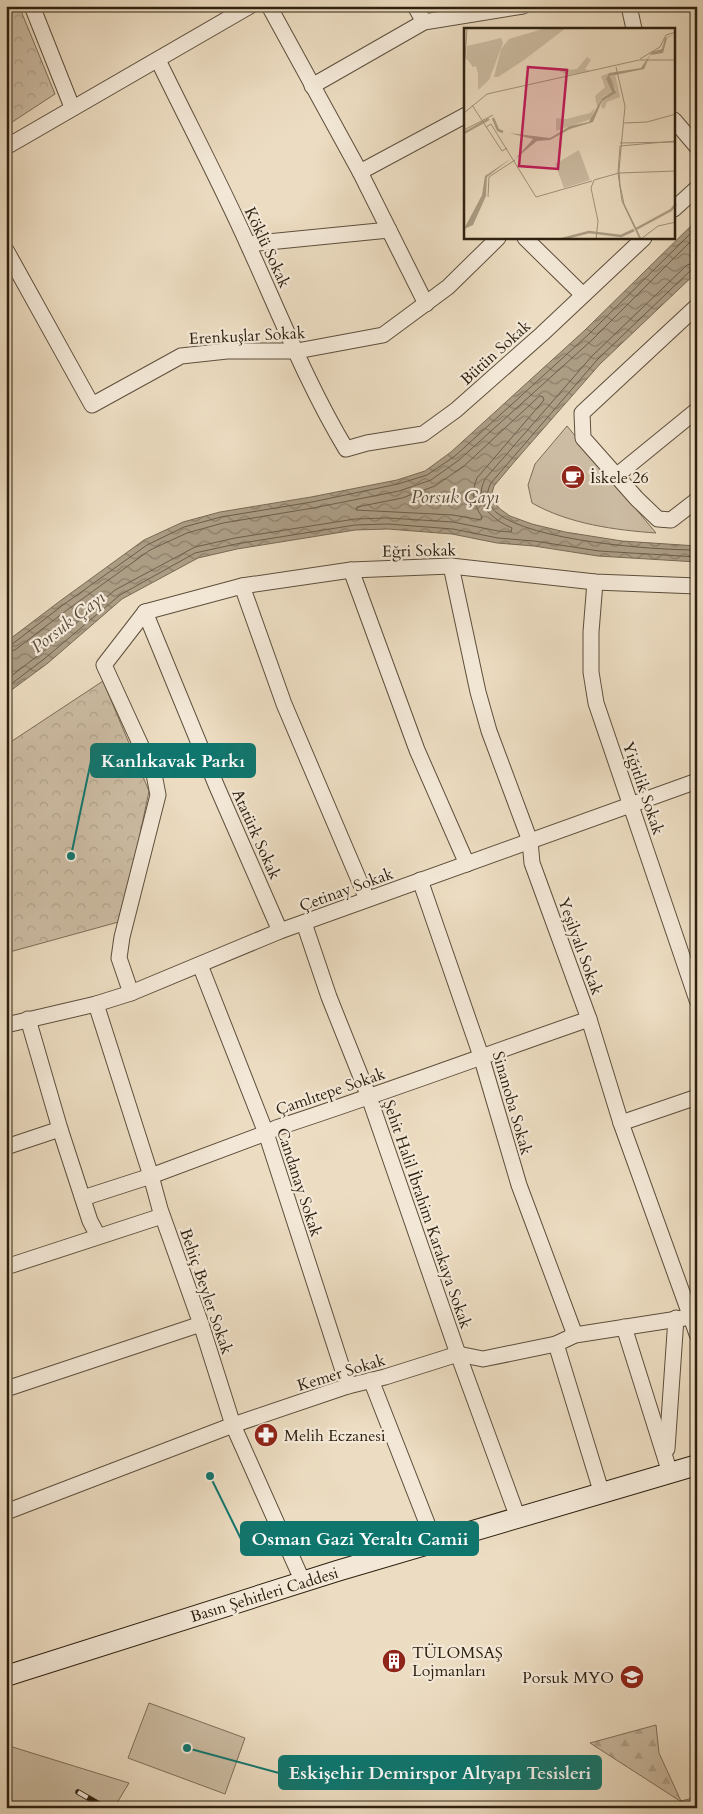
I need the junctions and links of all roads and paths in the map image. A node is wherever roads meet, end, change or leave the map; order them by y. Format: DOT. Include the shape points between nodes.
graph roads {
  1 [pos="32,6"];
  2 [pos="250,6"];
  3 [pos="269,6"];
  4 [pos="415,6"];
  5 [pos="523,6"];
  6 [pos="629,6"];
  7 [pos="424,22"];
  8 [pos="634,28"];
  9 [pos="158,60"];
  10 [pos="312,86"];
  11 [pos="72,108"];
  12 [pos="464,116"];
  13 [pos="676,122"];
  14 [pos="6,147"];
  15 [pos="697,147"];
  16 [pos="360,172"];
  17 [pos="697,188"];
  18 [pos="676,207"];
  19 [pos="389,230"];
  20 [pos="497,239"];
  21 [pos="527,239"];
  22 [pos="643,239"];
  23 [pos="248,244"];
  24 [pos="6,250"];
  25 [pos="583,295"];
  26 [pos="426,304"];
  27 [pos="697,306"];
  28 [pos="297,351"];
  29 [pos="697,410"];
  30 [pos="346,449"];
  31 [pos="616,476"];
  32 [pos="697,500"];
  33 [pos="452,566"];
  34 [pos="351,570"];
  35 [pos="595,582"];
  36 [pos="242,586"];
  37 [pos="697,586"];
  38 [pos="145,612"];
  39 [pos="697,781"];
  40 [pos="631,804"];
  41 [pos="530,841"];
  42 [pos="467,864"];
  43 [pos="420,880"];
  44 [pos="367,899"];
  45 [pos="304,923"];
  46 [pos="280,931"];
  47 [pos="200,964"];
  48 [pos="131,993"];
  49 [pos="697,1000"];
  50 [pos="96,1004"];
  51 [pos="28,1019"];
  52 [pos="589,1019"];
  53 [pos="7,1023"];
  54 [pos="481,1056"];
  55 [pos="370,1097"];
  56 [pos="697,1097"];
  57 [pos="621,1123"];
  58 [pos="60,1129"];
  59 [pos="266,1133"];
  60 [pos="6,1147"];
  61 [pos="151,1176"];
  62 [pos="83,1198"];
  63 [pos="162,1216"];
  64 [pos="98,1236"];
  65 [pos="6,1267"];
  66 [pos="694,1316"];
  67 [pos="676,1318"];
  68 [pos="201,1324"];
  69 [pos="624,1327"];
  70 [pos="697,1334"];
  71 [pos="575,1335"];
  72 [pos="556,1344"];
  73 [pos="458,1354"];
  74 [pos="372,1380"];
  75 [pos="348,1386"];
  76 [pos="6,1389"];
  77 [pos="233,1425"];
  78 [pos="697,1465"];
  79 [pos="668,1466"];
  80 [pos="602,1494"];
  81 [pos="6,1512"];
  82 [pos="518,1518"];
  83 [pos="434,1542"];
  84 [pos="303,1582"];
  85 [pos="6,1676"];
  1 -- 11 [label="street"];
  2 -- 9 [label="street"];
  3 -- 10 [label="street"];
  4 -- 7 [label="street"];
  5 -- 7 [label="street"];
  6 -- 8 [label="street"];
  7 -- 10 [label="street"];
  9 -- 11 [label="street"];
  9 -- 23 [label="street, Köklü Sokak"];
  10 -- 16 [label="street"];
  11 -- 14 [label="street"];
  12 -- 16 [label="street"];
  13 -- 15 [label="street"];
  16 -- 19 [label="street"];
  17 -- 18 [label="street"];
  19 -- 23 [label="street"];
  19 -- 26 [label="street"];
  20 -- 26 [label="street, Erenkuşlar Sokak"];
  21 -- 25 [label="street"];
  22 -- 25 [label="street, Bütün Sokak"];
  23 -- 28 [label="street, Köklü Sokak"];
  24 -- 28 [label="street, Erenkuşlar Sokak" via="92,405 181,356 227,351"];
  25 -- 30 [label="street, Bütün Sokak" via="456,410 423,434"];
  26 -- 28 [label="street, Erenkuşlar Sokak" via="383,335"];
  27 -- 31 [label="street" via="582,413 583,438"];
  28 -- 30 [label="street, Köklü Sokak"];
  29 -- 31 [label="street"];
  31 -- 32 [label="street" via="658,519 670,520"];
  33 -- 34 [label="street, Eğri Sokak"];
  33 -- 35 [label="street, Eğri Sokak"];
  33 -- 41 [label="street, Yeşilyalı Sokak" via="489,731"];
  34 -- 36 [label="street, Eğri Sokak"];
  34 -- 42 [label="street" via="417,750"];
  35 -- 37 [label="street, Eğri Sokak"];
  35 -- 40 [label="street, Yiğitlik Sokak" via="591,672 596,703"];
  36 -- 38 [label="street, Eğri Sokak"];
  36 -- 44 [label="street" via="284,704"];
  38 -- 46 [label="street, Atatürk Sokak"];
  38 -- 48 [label="street" via="104,665 154,774 158,795 119,958"];
  39 -- 40 [label="street, Çetinay Sokak"];
  40 -- 41 [label="street, Çetinay Sokak"];
  40 -- 49 [label="street, Yiğitlik Sokak"];
  41 -- 42 [label="street, Çetinay Sokak"];
  41 -- 52 [label="street, Yeşilyalı Sokak" via="532,863"];
  42 -- 43 [label="street, Çetinay Sokak"];
  43 -- 44 [label="street, Çetinay Sokak"];
  43 -- 54 [label="street, Sinanoba Sokak"];
  44 -- 45 [label="street, Çetinay Sokak"];
  45 -- 46 [label="street, Çetinay Sokak"];
  45 -- 55 [label="street, Şehit Halil İbrahim Karakaya Sokak" via="329,998"];
  46 -- 47 [label="street, Çetinay Sokak"];
  47 -- 48 [label="street, Çetinay Sokak"];
  47 -- 59 [label="street, Candanay Sokak"];
  48 -- 50 [label="street, Çetinay Sokak"];
  50 -- 51 [label="street, Çetinay Sokak"];
  50 -- 61 [label="street, Behiç Beyler Sokak"];
  51 -- 53 [label="street, Çetinay Sokak"];
  51 -- 58 [label="street"];
  52 -- 54 [label="street, Çamlıtepe Sokak"];
  52 -- 57 [label="street, Yeşilyalı Sokak"];
  54 -- 55 [label="street, Çamlıtepe Sokak"];
  54 -- 71 [label="street, Sinanoba Sokak" via="518,1185"];
  55 -- 59 [label="street, Çamlıtepe Sokak"];
  55 -- 73 [label="street, Şehit Halil İbrahim Karakaya Sokak"];
  56 -- 57 [label="street"];
  57 -- 66 [label="street, Yeşilyalı Sokak"];
  58 -- 60 [label="street"];
  58 -- 62 [label="street"];
  59 -- 61 [label="street, Çamlıtepe Sokak"];
  59 -- 75 [label="street, Candanay Sokak"];
  61 -- 62 [label="street, Çamlıtepe Sokak"];
  61 -- 63 [label="street, Behiç Beyler Sokak"];
  62 -- 64 [label="street"];
  63 -- 64 [label="street"];
  63 -- 68 [label="street, Behiç Beyler Sokak"];
  64 -- 65 [label="street"];
  66 -- 67 [label="street, Kemer Sokak"];
  66 -- 70 [label="street, Yeşilyalı Sokak"];
  67 -- 69 [label="street, Kemer Sokak"];
  67 -- 79 [label="street"];
  68 -- 76 [label="street"];
  68 -- 77 [label="street, Behiç Beyler Sokak"];
  69 -- 71 [label="street, Kemer Sokak"];
  69 -- 79 [label="street"];
  71 -- 72 [label="street, Kemer Sokak"];
  72 -- 73 [label="street, Kemer Sokak" via="484,1360"];
  72 -- 80 [label="street"];
  73 -- 74 [label="street, Kemer Sokak"];
  73 -- 82 [label="street, Şehit Halil İbrahim Karakaya Sokak"];
  74 -- 75 [label="street, Kemer Sokak"];
  74 -- 83 [label="street"];
  75 -- 77 [label="street, Kemer Sokak"];
  77 -- 81 [label="street, Kemer Sokak"];
  77 -- 84 [label="street, Behiç Beyler Sokak"];
  78 -- 79 [label="main road, Basın Şehitleri Caddesi"];
  79 -- 80 [label="main road, Basın Şehitleri Caddesi"];
  80 -- 82 [label="main road, Basın Şehitleri Caddesi"];
  82 -- 83 [label="main road, Basın Şehitleri Caddesi"];
  83 -- 84 [label="main road, Basın Şehitleri Caddesi"];
  84 -- 85 [label="main road, Basın Şehitleri Caddesi"];
}
